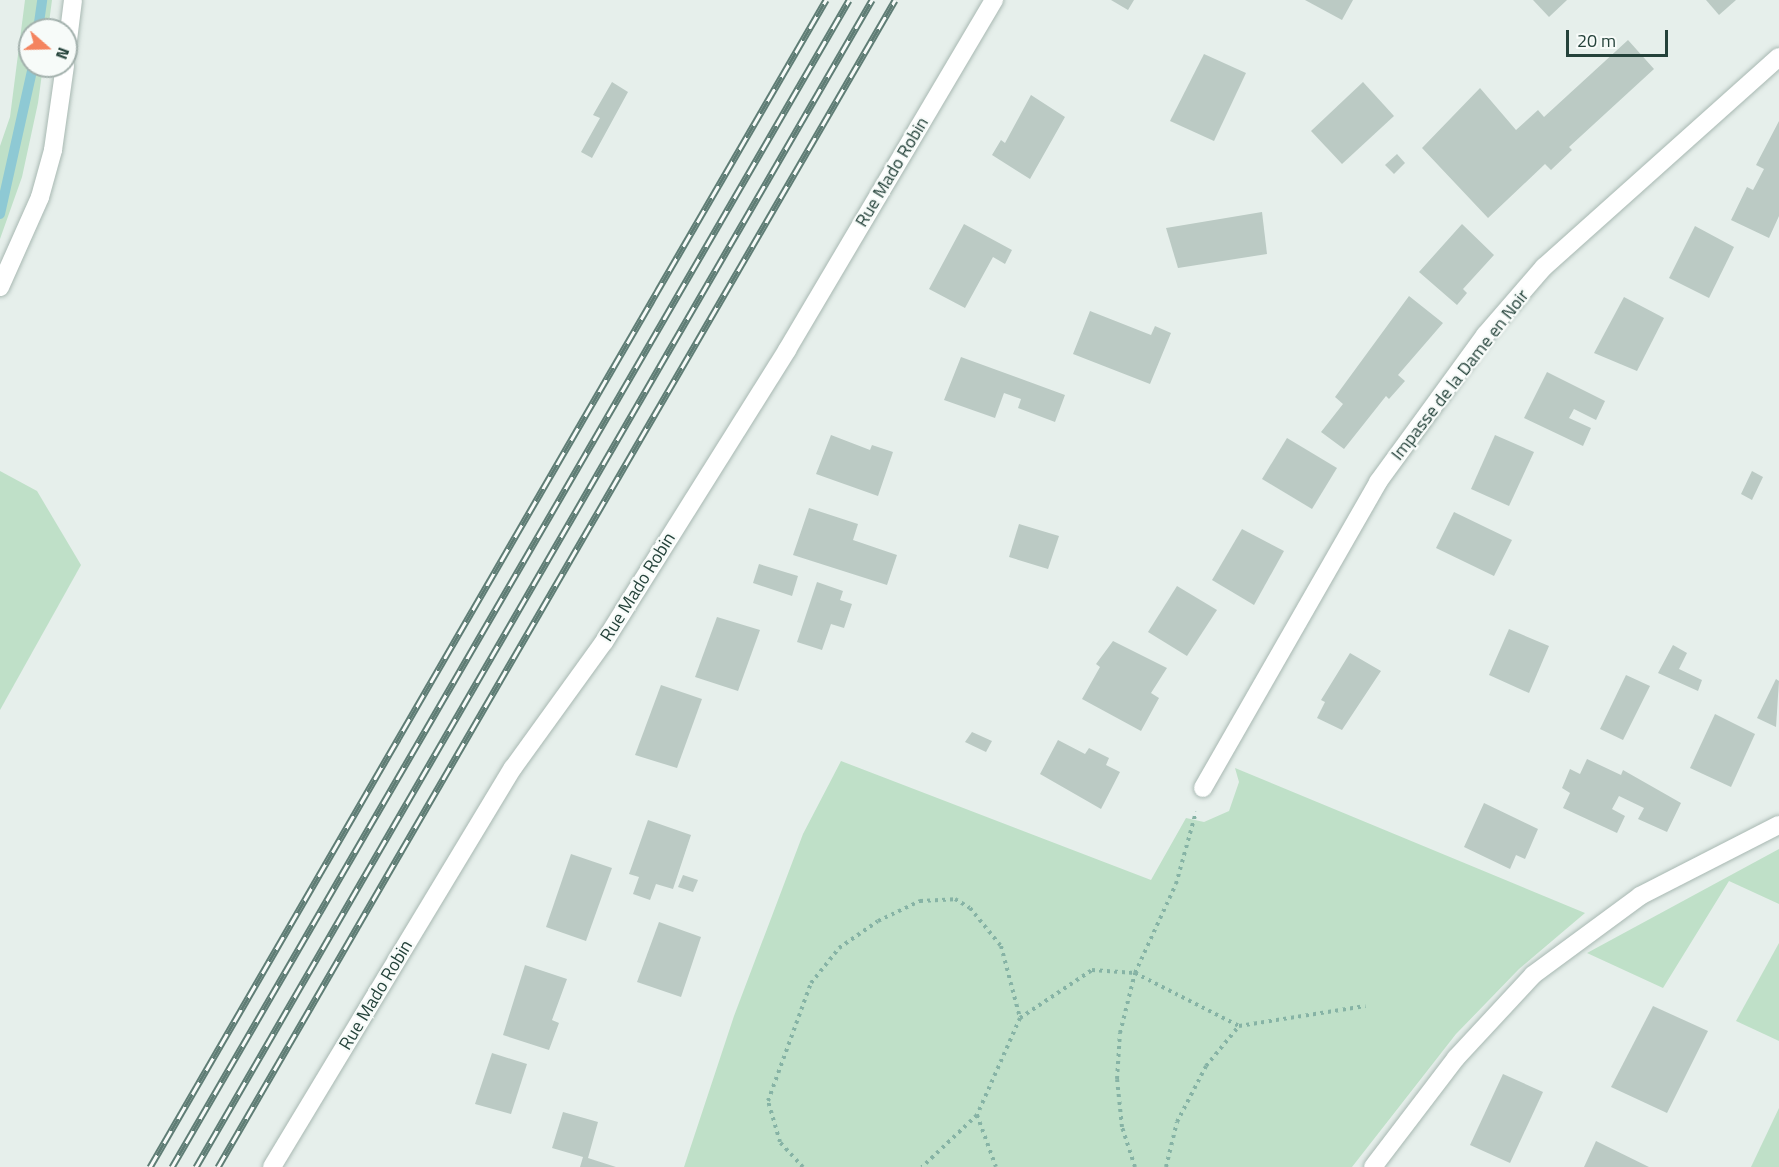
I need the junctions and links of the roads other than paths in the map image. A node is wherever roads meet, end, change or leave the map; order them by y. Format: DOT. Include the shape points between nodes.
graph roads {
  1 [pos="73,0"];
  2 [pos="994,0"];
  3 [pos="71,18"];
  4 [pos="1779,57"];
  5 [pos="63,78"];
  6 [pos="0,288"];
  7 [pos="1203,788"];
  8 [pos="1779,825"];
  9 [pos="272,1167"];
  10 [pos="1373,1167"];
  1 -- 3 [label="street"];
  2 -- 9 [label="street, Rue Mado Robin" via="781,359 604,642 513,768"];
  4 -- 7 [label="street, Impasse de la Dame en Noir" via="1544,267 1485,335 1378,482"];
  5 -- 6 [label="street" via="53,150 40,197"];
  8 -- 10 [label="street" via="1640,896 1533,975 1456,1058"];
}
